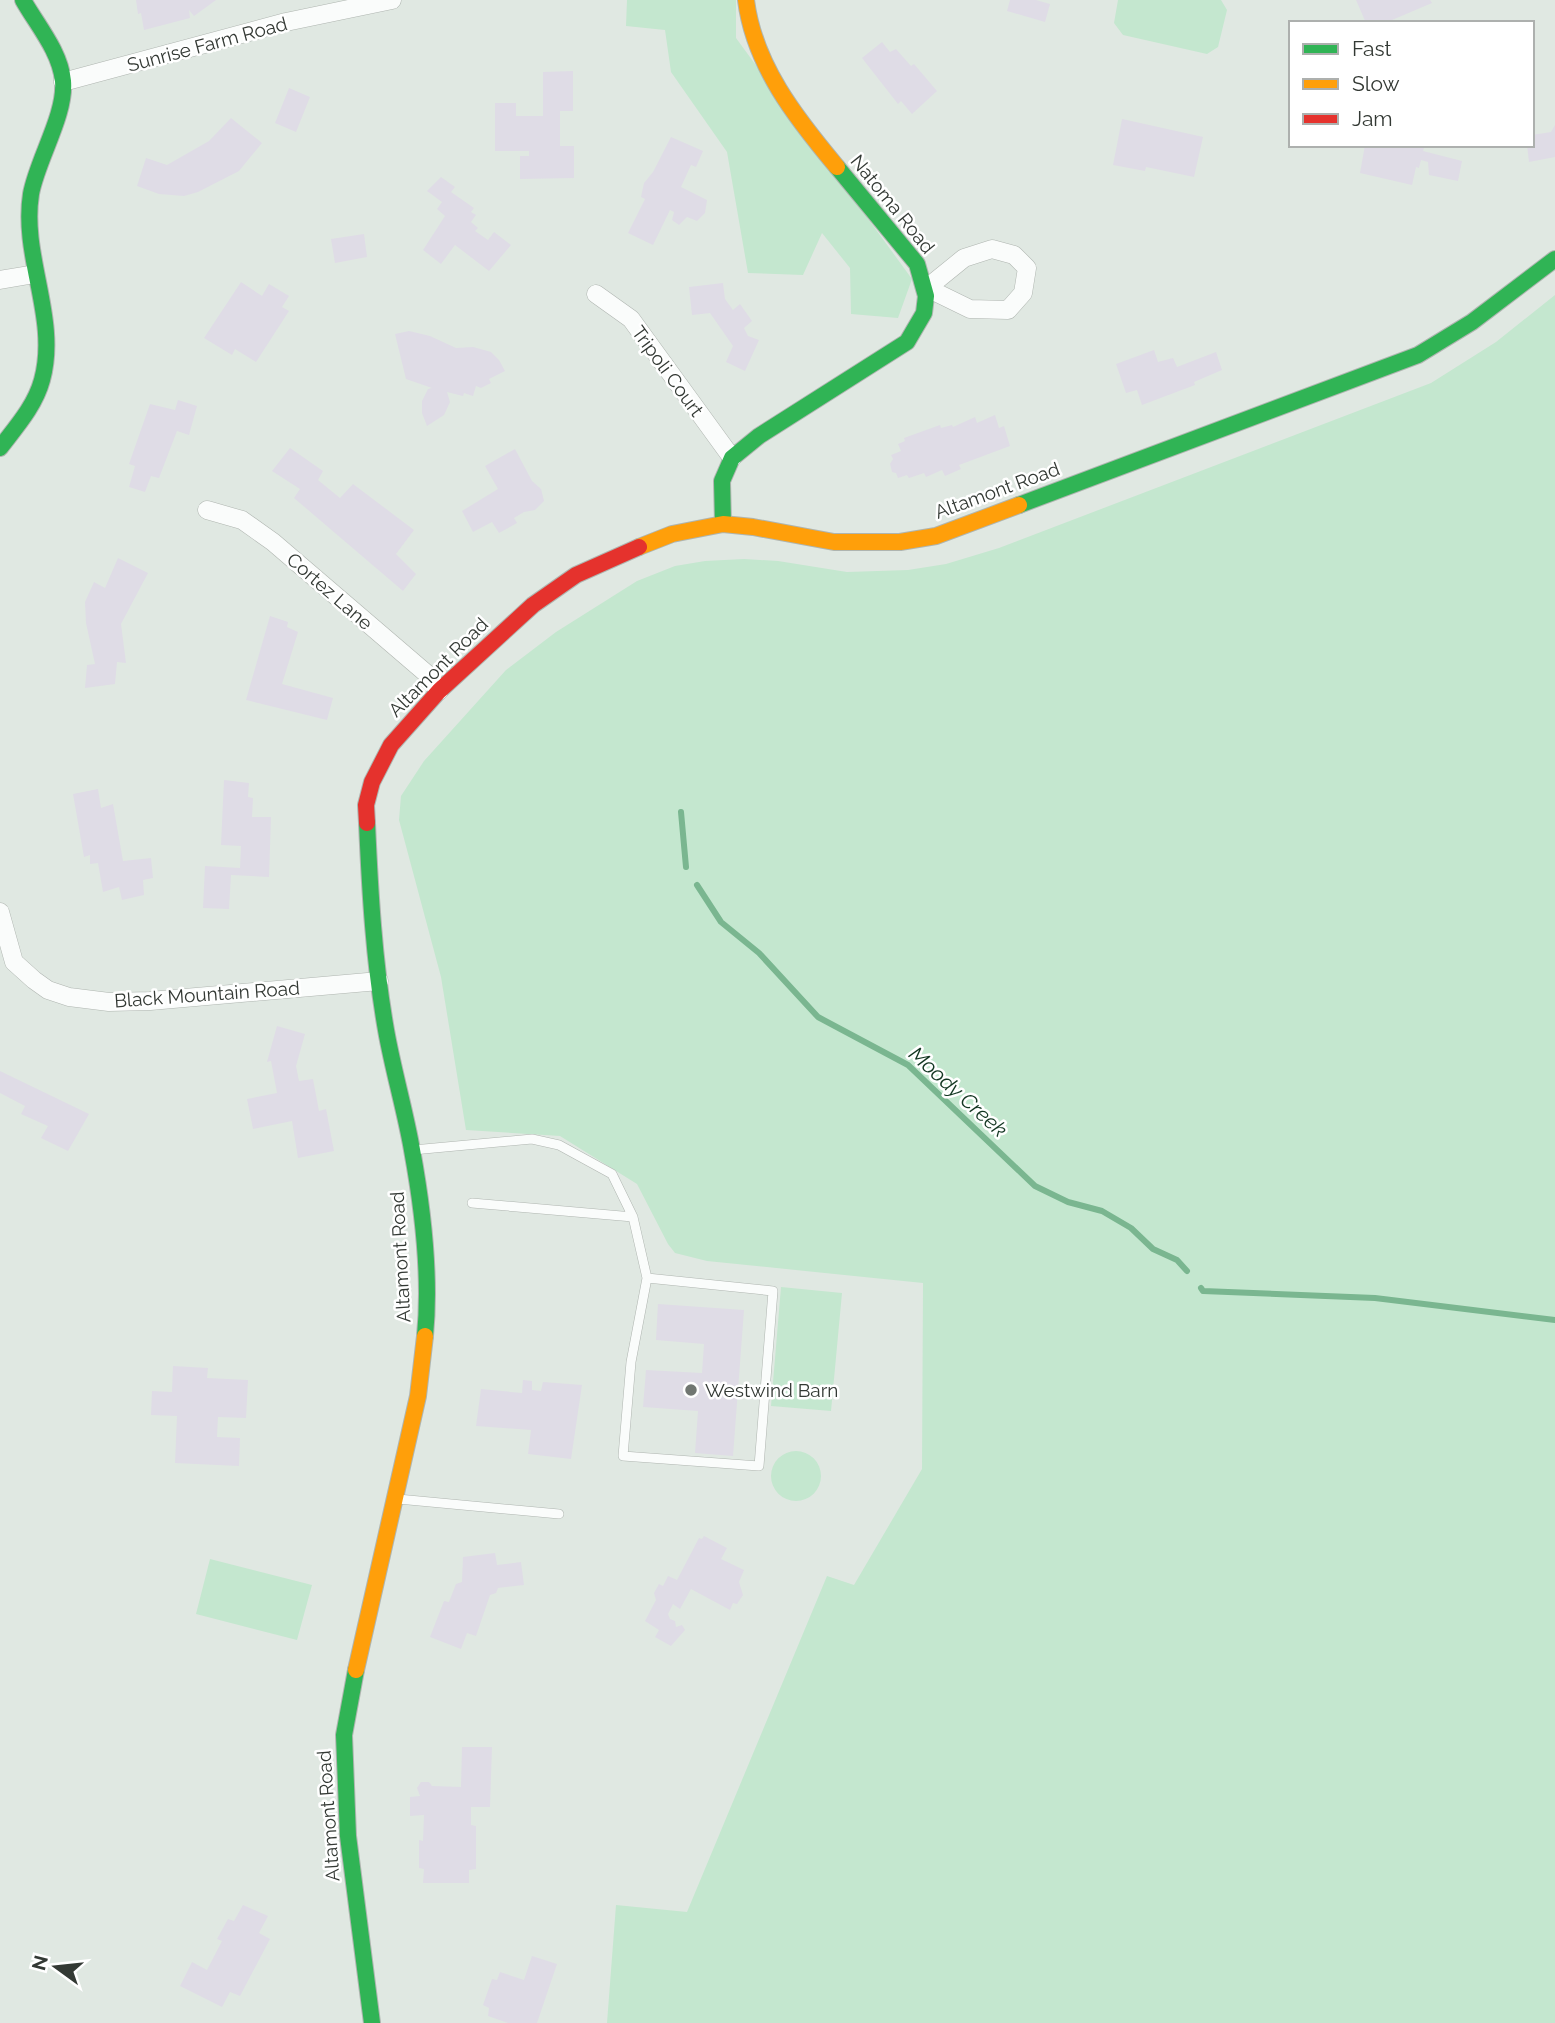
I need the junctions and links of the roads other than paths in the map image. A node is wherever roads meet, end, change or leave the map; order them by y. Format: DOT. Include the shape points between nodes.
graph roads {
  1 [pos="23,0"];
  2 [pos="392,0"];
  3 [pos="746,0"];
  4 [pos="63,82"];
  5 [pos="1555,259"];
  6 [pos="35,274"];
  7 [pos="0,280"];
  8 [pos="927,288"];
  9 [pos="596,294"];
  10 [pos="0,448"];
  11 [pos="732,458"];
  12 [pos="207,510"];
  13 [pos="723,524"];
  14 [pos="439,691"];
  15 [pos="0,912"];
  16 [pos="7,963"];
  17 [pos="379,981"];
  18 [pos="412,1150"];
  19 [pos="472,1203"];
  20 [pos="633,1217"];
  21 [pos="647,1278"];
  22 [pos="396,1499"];
  23 [pos="559,1514"];
  24 [pos="372,2023"];
  1 -- 4 [label="street" via="51,48"];
  2 -- 4 [label="street, Sunrise Farm Road" via="286,22"];
  3 -- 8 [label="street, Natoma Road" via="749,26 773,82 918,264"];
  4 -- 6 [label="street" via="55,126 31,195 29,227"];
  5 -- 13 [label="street, Altamont Road" via="1486,314 1418,355 936,536 900,542 834,542"];
  6 -- 7 [label="street"];
  6 -- 10 [label="street" via="47,334 42,381 33,403"];
  8 -- 8 [label="street" via="970,309 1008,310 1023,293 1027,268 1014,255 992,249 964,258"];
  8 -- 11 [label="street" via="921,323 907,342"];
  9 -- 11 [label="street, Tripoli Court" via="631,318"];
  11 -- 13 [label="street" via="722,481"];
  12 -- 14 [label="street, Cortez Lane" via="242,520 273,542 427,674"];
  13 -- 14 [label="street, Altamont Road" via="672,534 576,575 533,605"];
  14 -- 17 [label="street, Altamont Road" via="391,744 366,805"];
  15 -- 16 [label="street, Black Mountain Road"];
  16 -- 17 [label="street, Black Mountain Road" via="48,990 109,1002"];
  17 -- 18 [label="street, Altamont Road"];
  18 -- 20 [label="lane" via="532,1139 559,1144 612,1174"];
  18 -- 22 [label="street, Altamont Road" via="423,1229 427,1313 418,1396"];
  19 -- 20 [label="lane"];
  20 -- 21 [label="lane"];
  21 -- 21 [label="lane" via="631,1362 623,1456 759,1466 773,1291"];
  22 -- 23 [label="lane"];
  22 -- 24 [label="street, Altamont Road" via="344,1735 348,1836"];
}
